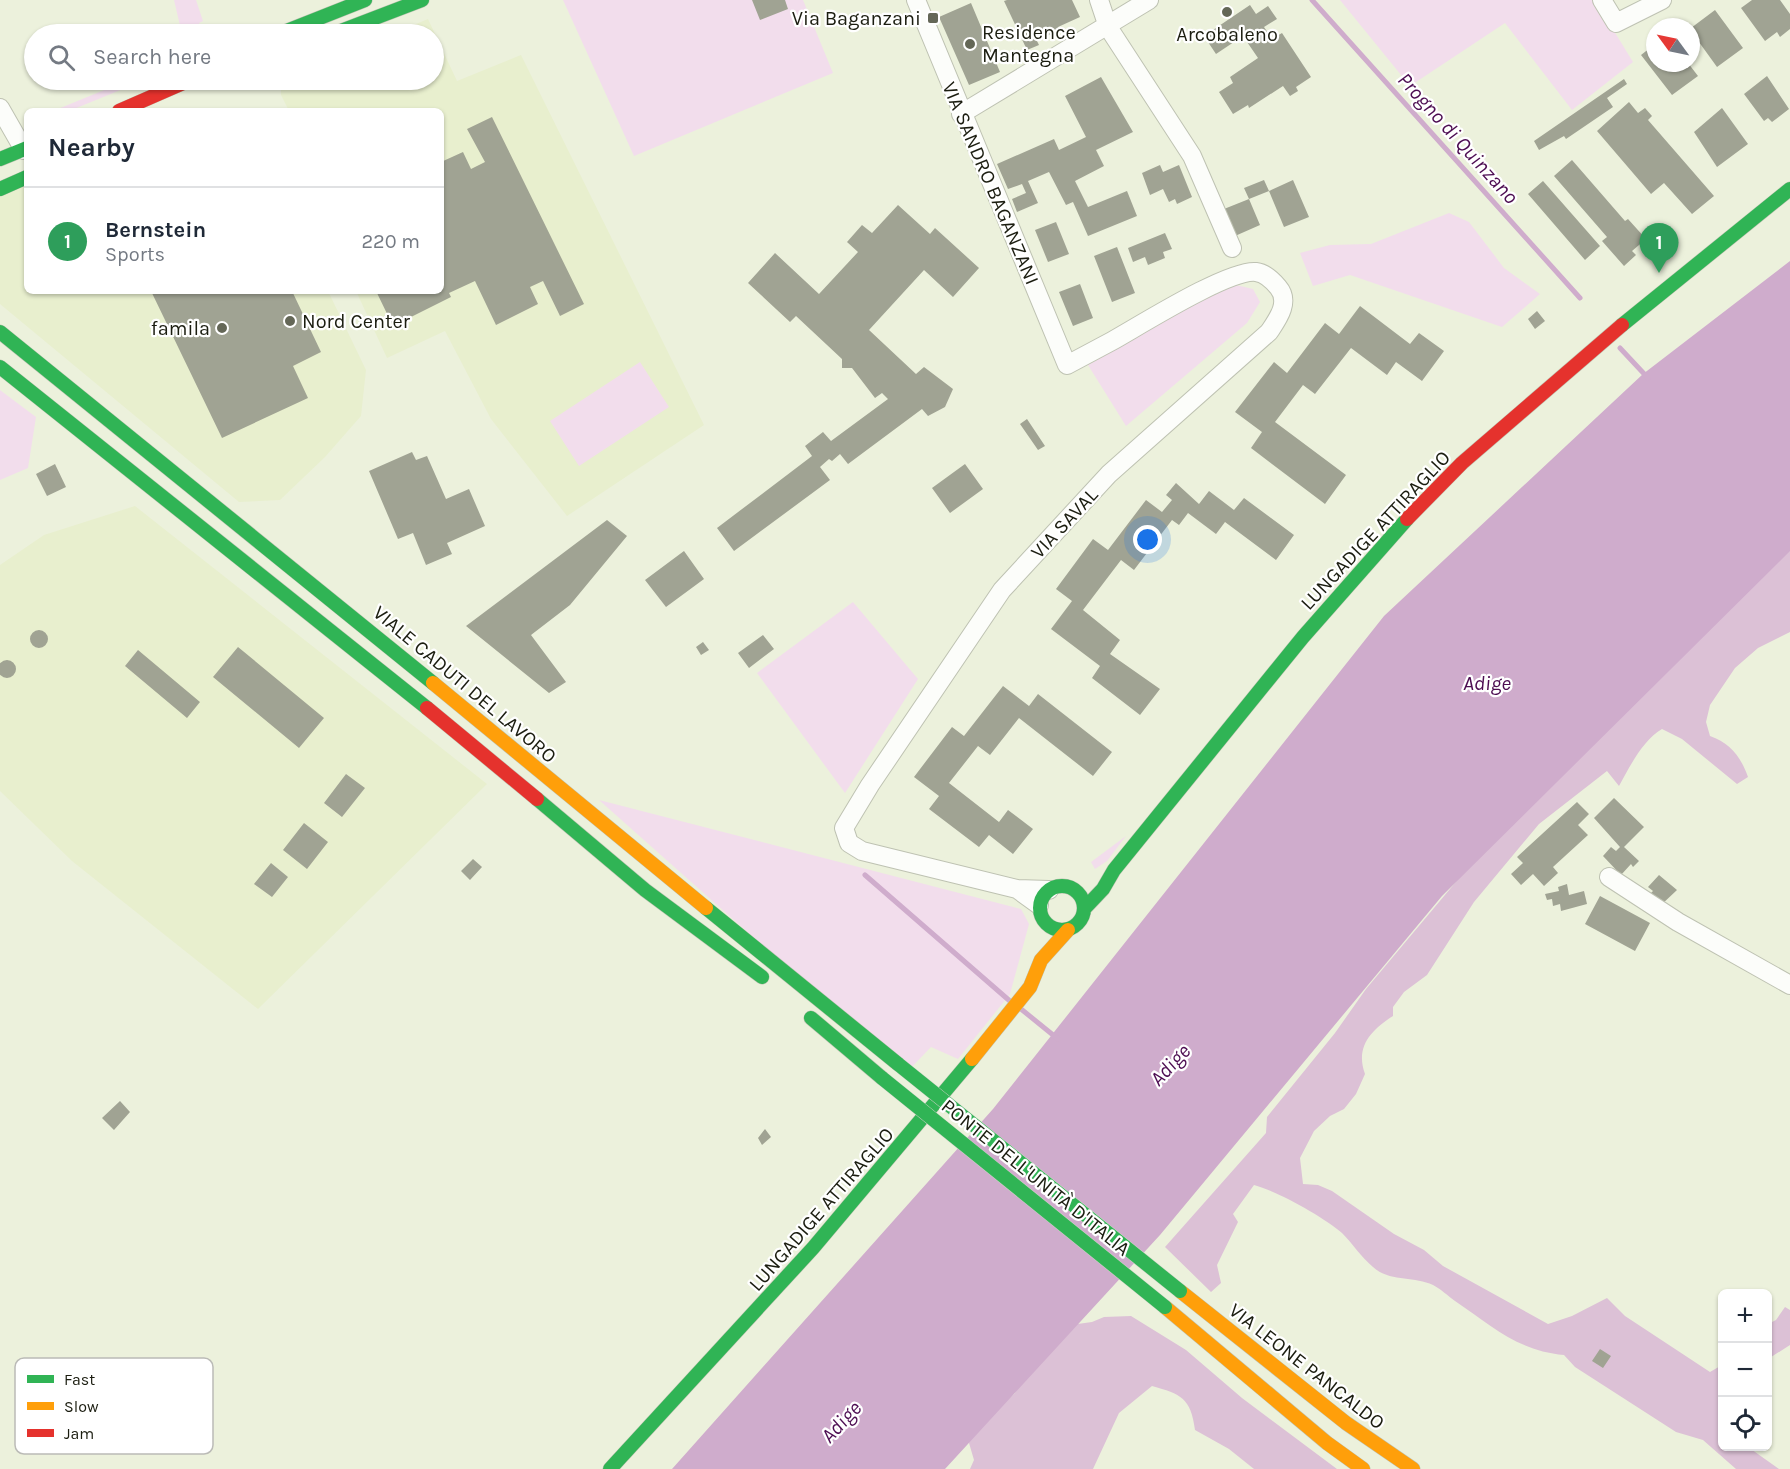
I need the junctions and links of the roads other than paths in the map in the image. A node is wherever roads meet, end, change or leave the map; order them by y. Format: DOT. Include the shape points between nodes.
graph roads {
  1 [pos="365,0"];
  2 [pos="422,0"];
  3 [pos="916,0"];
  4 [pos="1099,0"];
  5 [pos="1149,0"];
  6 [pos="1602,0"];
  7 [pos="1662,0"];
  8 [pos="304,24"];
  9 [pos="359,24"];
  10 [pos="1108,27"];
  11 [pos="168,90"];
  12 [pos="126,108"];
  13 [pos="962,114"];
  14 [pos="5,116"];
  15 [pos="24,146"];
  16 [pos="24,150"];
  17 [pos="1,158"];
  18 [pos="24,178"];
  19 [pos="0,189"];
  20 [pos="1790,189"];
  21 [pos="1232,248"];
  22 [pos="2,332"];
  23 [pos="1067,365"];
  24 [pos="0,367"];
  25 [pos="1114,870"];
  26 [pos="1609,877"];
  27 [pos="1074,890"];
  28 [pos="1044,905"];
  29 [pos="1084,909"];
  30 [pos="1068,930"];
  31 [pos="1041,960"];
  32 [pos="1790,985"];
  33 [pos="774,986"];
  34 [pos="801,1009"];
  35 [pos="898,1064"];
  36 [pos="1180,1291"];
  37 [pos="610,1469"];
  38 [pos="1363,1469"];
  39 [pos="1413,1469"];
  1 -- 8 [label="main road"];
  2 -- 9 [label="main road"];
  3 -- 13 [label="street, VIA SANDRO BAGANZANI"];
  4 -- 10 [label="street"];
  5 -- 10 [label="street"];
  6 -- 7 [label="street" via="1616,23"];
  10 -- 13 [label="street"];
  10 -- 21 [label="street" via="1192,156"];
  11 -- 12 [label="main road"];
  13 -- 23 [label="street, VIA SANDRO BAGANZANI"];
  14 -- 15 [label="street"];
  16 -- 17 [label="main road"];
  18 -- 19 [label="main road"];
  20 -- 25 [label="main road, LUNGADIGE ATTIRAGLIO" via="1613,332 1454,471 1394,532 1303,637"];
  22 -- 35 [label="main road, VIALE CADUTI DEL LAVORO"];
  23 -- 28 [label="street, VIA SAVAL" via="1243,273 1267,276 1281,290 1284,303 1269,332 1109,474 1002,590 844,828 849,843 862,851 1017,889"];
  24 -- 33 [label="main road" via="458,734 645,890"];
  25 -- 27 [label="main road, LUNGADIGE ATTIRAGLIO"];
  25 -- 29 [label="main road, LUNGADIGE ATTIRAGLIO"];
  26 -- 32 [label="street" via="1678,922"];
  27 -- 28 [label="main road" via="1059,886"];
  27 -- 29 [label="main road" via="1082,898"];
  28 -- 30 [label="main road" via="1054,929"];
  28 -- 31 [label="main road, LUNGADIGE ATTIRAGLIO"];
  29 -- 30 [label="main road, LUNGADIGE ATTIRAGLIO" via="1079,922"];
  30 -- 31 [label="main road, LUNGADIGE ATTIRAGLIO"];
  31 -- 37 [label="main road, LUNGADIGE ATTIRAGLIO" via="1030,987 1006,1018 835,1224 698,1378"];
  34 -- 38 [label="main road, PONTE DELL'UNITÀ D'ITALIA, bridge"];
  35 -- 36 [label="main road, PONTE DELL'UNITÀ D'ITALIA, bridge"];
  36 -- 39 [label="main road, VIA LEONE PANCALDO" via="1346,1423"];
}
